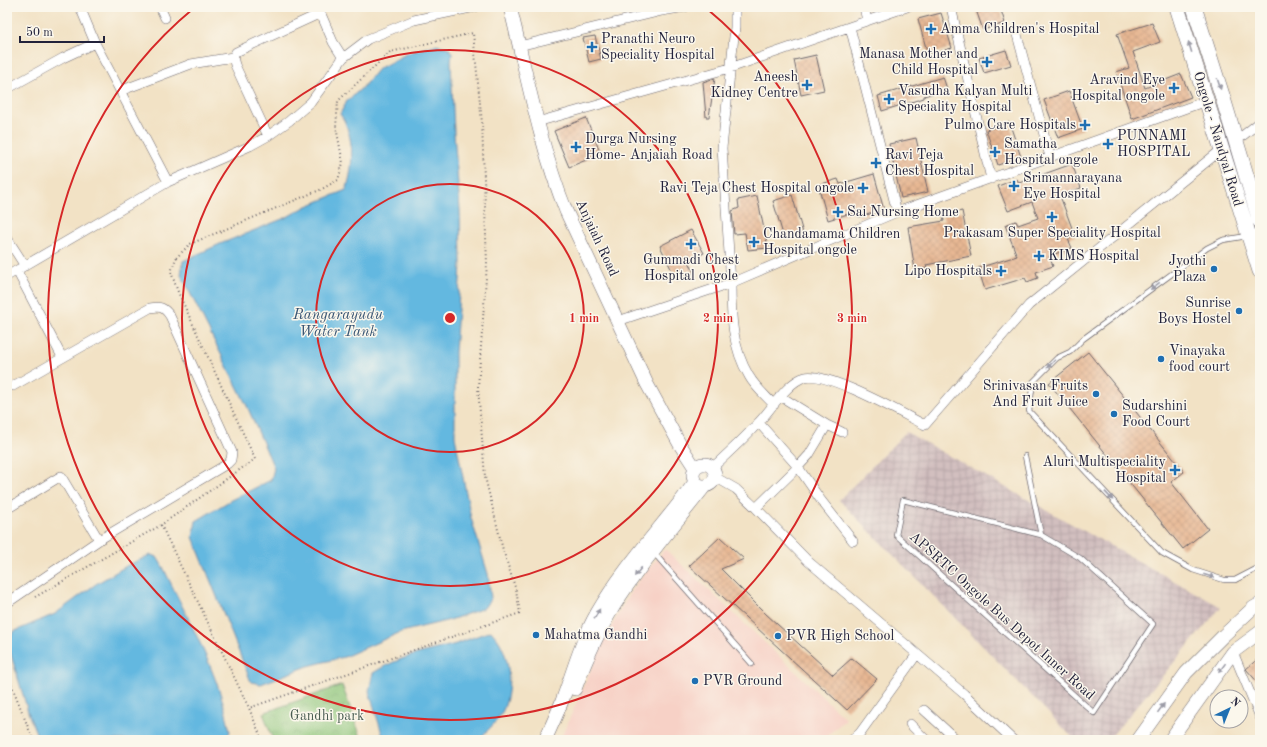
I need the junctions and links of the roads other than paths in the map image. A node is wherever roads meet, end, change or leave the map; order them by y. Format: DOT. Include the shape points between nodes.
graph roads {
  1 [pos="80,7"];
  2 [pos="160,7"];
  3 [pos="476,7"];
  4 [pos="510,7"];
  5 [pos="685,7"];
  6 [pos="735,7"];
  7 [pos="864,7"];
  8 [pos="908,7"];
  9 [pos="951,7"];
  10 [pos="1177,7"];
  11 [pos="1194,7"];
  12 [pos="661,9"];
  13 [pos="319,10"];
  14 [pos="164,18"];
  15 [pos="867,21"];
  16 [pos="850,27"];
  17 [pos="1016,31"];
  18 [pos="95,43"];
  19 [pos="520,46"];
  20 [pos="233,57"];
  21 [pos="343,58"];
  22 [pos="730,68"];
  23 [pos="7,89"];
  24 [pos="120,91"];
  25 [pos="1206,101"];
  26 [pos="537,122"];
  27 [pos="1260,122"];
  28 [pos="268,136"];
  29 [pos="1236,141"];
  30 [pos="1221,150"];
  31 [pos="1050,157"];
  32 [pos="991,179"];
  33 [pos="168,182"];
  34 [pos="1255,186"];
  35 [pos="897,212"];
  36 [pos="1260,221"];
  37 [pos="1254,233"];
  38 [pos="7,238"];
  39 [pos="21,269"];
  40 [pos="1260,271"];
  41 [pos="7,276"];
  42 [pos="731,283"];
  43 [pos="618,321"];
  44 [pos="62,357"];
  45 [pos="13,386"];
  46 [pos="780,396"];
  47 [pos="774,404"];
  48 [pos="759,423"];
  49 [pos="827,425"];
  50 [pos="842,432"];
  51 [pos="1025,456"];
  52 [pos="798,467"];
  53 [pos="695,468"];
  54 [pos="713,472"];
  55 [pos="700,484"];
  56 [pos="756,508"];
  57 [pos="7,509"];
  58 [pos="1041,535"];
  59 [pos="99,540"];
  60 [pos="853,541"];
  61 [pos="653,552"];
  62 [pos="1260,567"];
  63 [pos="7,603"];
  64 [pos="1260,604"];
  65 [pos="1260,632"];
  66 [pos="1234,652"];
  67 [pos="917,654"];
  68 [pos="752,664"];
  69 [pos="924,710"];
  70 [pos="1260,717"];
  71 [pos="910,724"];
  72 [pos="1003,737"];
  73 [pos="545,740"];
  74 [pos="552,740"];
  75 [pos="852,740"];
  76 [pos="926,740"];
  77 [pos="957,740"];
  78 [pos="1013,740"];
  79 [pos="1138,740"];
  80 [pos="1170,740"];
  1 -- 18 [label="street"];
  2 -- 14 [label="street"];
  3 -- 21 [label="street" via="414,20 368,39"];
  4 -- 19 [label="street, Anjaiah Road"];
  5 -- 12 [label="street"];
  6 -- 22 [label="street"];
  7 -- 15 [label="street"];
  8 -- 15 [label="street"];
  9 -- 32 [label="street"];
  25 -- 10 [label="main road, Ongole - Nandyal Road, one-way"];
  11 -- 29 [label="main road, Ongole - Nandyal Road, one-way"];
  12 -- 19 [label="street"];
  13 -- 20 [label="street" via="236,52"];
  13 -- 21 [label="street"];
  15 -- 16 [label="street"];
  16 -- 22 [label="street"];
  16 -- 35 [label="street"];
  17 -- 31 [label="street"];
  18 -- 23 [label="street"];
  18 -- 24 [label="street"];
  19 -- 26 [label="street, Anjaiah Road"];
  20 -- 24 [label="street" via="191,64"];
  20 -- 28 [label="street"];
  21 -- 28 [label="street" via="311,102"];
  22 -- 26 [label="street"];
  22 -- 42 [label="street" via="722,148"];
  24 -- 33 [label="street"];
  25 -- 30 [label="main road, Ongole - Nandyal Road"];
  25 -- 31 [label="street"];
  26 -- 43 [label="street, Anjaiah Road" via="566,211"];
  27 -- 29 [label="street"];
  28 -- 33 [label="street"];
  29 -- 34 [label="main road, Ongole - Nandyal Road"];
  30 -- 37 [label="main road, Ongole - Nandyal Road"];
  30 -- 46 [label="street" via="1029,305 925,425 844,385 820,377 806,376 797,380"];
  31 -- 32 [label="street"];
  32 -- 35 [label="street"];
  33 -- 39 [label="street"];
  34 -- 36 [label="main road, Ongole - Nandyal Road"];
  35 -- 42 [label="street"];
  37 -- 40 [label="main road, Ongole - Nandyal Road"];
  37 -- 62 [label="lane, one-way" via="1223,240 1207,248 1083,339 1070,352 1057,358 1033,382 1029,411 1162,553 1193,570 1224,580 1235,580"];
  38 -- 39 [label="street"];
  39 -- 41 [label="street"];
  39 -- 44 [label="street"];
  42 -- 43 [label="street"];
  42 -- 47 [label="street" via="733,327 738,353 750,377"];
  43 -- 53 [label="street, Anjaiah Road" via="647,384"];
  44 -- 45 [label="street"];
  44 -- 59 [label="street" via="150,308 162,307 170,316 232,452 231,460 226,464"];
  46 -- 47 [label="street"];
  46 -- 49 [label="street"];
  47 -- 48 [label="street"];
  48 -- 52 [label="street"];
  48 -- 54 [label="street"];
  49 -- 50 [label="street"];
  49 -- 52 [label="street" via="809,455"];
  51 -- 58 [label="lane"];
  52 -- 56 [label="street"];
  52 -- 60 [label="street"];
  53 -- 54 [label="street" via="704,464"];
  53 -- 55 [label="street" via="693,477"];
  54 -- 55 [label="street" via="711,484"];
  54 -- 56 [label="street"];
  55 -- 61 [label="street"];
  73 -- 55 [label="street, one-way" via="596,615 614,585 679,504"];
  56 -- 67 [label="street" via="809,562"];
  57 -- 59 [label="street" via="61,476"];
  58 -- 58 [label="lane, APSRTC Ongole Bus Depot Inner Road" via="1080,558 1153,624 1094,713 896,535 903,500"];
  59 -- 63 [label="street"];
  61 -- 68 [label="lane"];
  61 -- 74 [label="street, one-way" via="619,598 592,644"];
  79 -- 64 [label="street, one-way" via="1186,673"];
  65 -- 66 [label="street"];
  66 -- 70 [label="street"];
  66 -- 80 [label="street, one-way"];
  67 -- 72 [label="street" via="964,694"];
  67 -- 75 [label="street" via="860,733"];
  69 -- 77 [label="street"];
  71 -- 76 [label="street"];
  72 -- 78 [label="street"];
}
